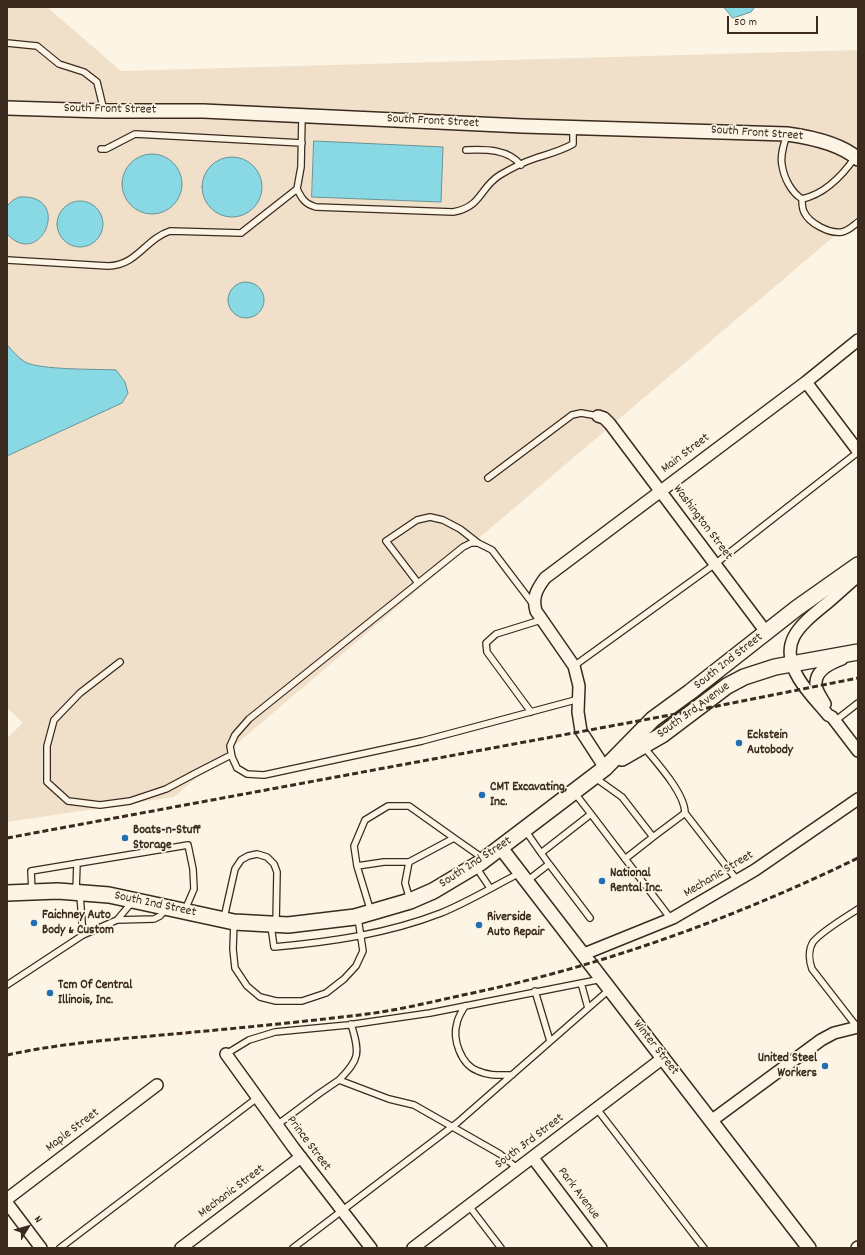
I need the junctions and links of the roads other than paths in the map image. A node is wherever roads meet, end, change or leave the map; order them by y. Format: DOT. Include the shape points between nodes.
graph roads {
  1 [pos="7,43"];
  2 [pos="7,108"];
  3 [pos="104,111"];
  4 [pos="302,116"];
  5 [pos="573,128"];
  6 [pos="787,134"];
  7 [pos="302,143"];
  8 [pos="101,149"];
  9 [pos="466,150"];
  10 [pos="857,156"];
  11 [pos="520,165"];
  12 [pos="297,189"];
  13 [pos="802,199"];
  14 [pos="858,222"];
  15 [pos="7,260"];
  16 [pos="858,340"];
  17 [pos="806,382"];
  18 [pos="598,416"];
  19 [pos="858,451"];
  20 [pos="488,478"];
  21 [pos="660,491"];
  22 [pos="478,543"];
  23 [pos="715,564"];
  24 [pos="858,565"];
  25 [pos="858,576"];
  26 [pos="418,583"];
  27 [pos="534,600"];
  28 [pos="541,620"];
  29 [pos="766,632"];
  30 [pos="858,652"];
  31 [pos="120,662"];
  32 [pos="792,663"];
  33 [pos="574,666"];
  34 [pos="579,699"];
  35 [pos="858,703"];
  36 [pos="531,712"];
  37 [pos="833,719"];
  38 [pos="639,741"];
  39 [pos="858,751"];
  40 [pos="231,755"];
  41 [pos="599,772"];
  42 [pos="574,792"];
  43 [pos="858,800"];
  44 [pos="685,813"];
  45 [pos="591,814"];
  46 [pos="524,830"];
  47 [pos="653,837"];
  48 [pos="454,838"];
  49 [pos="501,848"];
  50 [pos="541,853"];
  51 [pos="625,859"];
  52 [pos="409,862"];
  53 [pos="77,863"];
  54 [pos="480,863"];
  55 [pos="549,864"];
  56 [pos="357,866"];
  57 [pos="524,877"];
  58 [pos="737,880"];
  59 [pos="490,888"];
  60 [pos="32,892"];
  61 [pos="78,892"];
  62 [pos="7,893"];
  63 [pos="134,899"];
  64 [pos="410,901"];
  65 [pos="167,907"];
  66 [pos="858,908"];
  67 [pos="185,912"];
  68 [pos="365,914"];
  69 [pos="590,918"];
  70 [pos="671,919"];
  71 [pos="117,920"];
  72 [pos="229,921"];
  73 [pos="274,925"];
  74 [pos="83,935"];
  75 [pos="362,936"];
  76 [pos="584,954"];
  77 [pos="602,978"];
  78 [pos="581,983"];
  79 [pos="7,985"];
  80 [pos="610,989"];
  81 [pos="535,991"];
  82 [pos="465,1006"];
  83 [pos="588,1008"];
  84 [pos="350,1024"];
  85 [pos="858,1027"];
  86 [pos="550,1041"];
  87 [pos="226,1054"];
  88 [pos="663,1058"];
  89 [pos="512,1075"];
  90 [pos="339,1080"];
  91 [pos="157,1085"];
  92 [pos="257,1098"];
  93 [pos="597,1109"];
  94 [pos="711,1121"];
  95 [pos="277,1125"];
  96 [pos="452,1127"];
  97 [pos="301,1157"];
  98 [pos="533,1158"];
  99 [pos="518,1169"];
  100 [pos="7,1199"];
  101 [pos="7,1203"];
  102 [pos="469,1206"];
  103 [pos="342,1210"];
  104 [pos="41,1248"];
  105 [pos="60,1248"];
  106 [pos="181,1248"];
  107 [pos="293,1248"];
  108 [pos="371,1248"];
  109 [pos="413,1248"];
  110 [pos="501,1248"];
  111 [pos="601,1248"];
  112 [pos="704,1248"];
  113 [pos="809,1248"];
  1 -- 3 [label="lane" via="37,46 59,64 84,72 97,82"];
  2 -- 3 [label="street, South Front Street"];
  3 -- 4 [label="street, South Front Street" via="203,111"];
  4 -- 5 [label="street, South Front Street"];
  4 -- 7 [label="lane"];
  5 -- 6 [label="street, South Front Street"];
  5 -- 11 [label="lane" via="573,144"];
  6 -- 10 [label="street, South Front Street" via="822,141"];
  6 -- 13 [label="lane" via="782,165 794,195"];
  7 -- 8 [label="lane" via="135,134 106,149"];
  7 -- 12 [label="lane"];
  9 -- 11 [label="lane" via="497,151 516,159"];
  10 -- 13 [label="lane" via="830,185 812,197"];
  11 -- 12 [label="lane" via="499,175 472,205 453,212 316,207 303,200"];
  12 -- 15 [label="lane" via="241,233 162,233 127,262 118,266"];
  13 -- 14 [label="lane" via="804,212 811,221 822,228 841,232"];
  16 -- 17 [label="street, Main Street"];
  17 -- 19 [label="street"];
  17 -- 21 [label="street, Main Street"];
  18 -- 20 [label="lane" via="581,413 572,415"];
  18 -- 21 [label="street, Washington Street" via="610,424"];
  19 -- 23 [label="lane"];
  21 -- 23 [label="street, Washington Street"];
  21 -- 27 [label="street, Main Street" via="546,578"];
  22 -- 26 [label="lane" via="463,547"];
  22 -- 26 [label="lane" via="460,529 443,520 430,517 417,520 403,529 386,541"];
  22 -- 27 [label="lane" via="492,550"];
  23 -- 29 [label="street, Washington Street"];
  23 -- 33 [label="lane"];
  24 -- 29 [label="main road, South 2nd Street"];
  25 -- 32 [label="street" via="802,623 790,646"];
  26 -- 40 [label="lane" via="249,718 235,735 230,746"];
  27 -- 28 [label="street"];
  28 -- 33 [label="street"];
  28 -- 36 [label="lane" via="496,634 486,643 488,652"];
  29 -- 38 [label="main road, South 2nd Street" via="653,719"];
  30 -- 32 [label="main road, South 3rd Avenue"];
  30 -- 37 [label="street" via="828,665 816,679 816,686"];
  31 -- 40 [label="lane" via="80,693 54,720 47,746 47,782 68,801 100,805 130,801 166,789"];
  32 -- 37 [label="street" via="805,688"];
  32 -- 38 [label="main road, South 3rd Avenue" via="757,672 726,686 662,735"];
  33 -- 34 [label="street"];
  34 -- 36 [label="lane"];
  34 -- 41 [label="street" via="580,732"];
  35 -- 37 [label="lane"];
  36 -- 40 [label="lane" via="422,741 264,775 247,774 237,768"];
  37 -- 39 [label="street"];
  38 -- 41 [label="main road, South 3rd Avenue"];
  38 -- 44 [label="lane" via="676,788 685,805"];
  41 -- 42 [label="main road, South 2nd Street"];
  41 -- 47 [label="lane"];
  42 -- 45 [label="lane"];
  42 -- 46 [label="main road, South 2nd Street"];
  43 -- 58 [label="street, Mechanic Street"];
  44 -- 47 [label="lane"];
  44 -- 58 [label="lane"];
  45 -- 50 [label="lane"];
  45 -- 51 [label="lane"];
  46 -- 49 [label="main road, South 2nd Street"];
  46 -- 50 [label="lane"];
  47 -- 51 [label="lane"];
  48 -- 52 [label="lane"];
  48 -- 54 [label="lane"];
  48 -- 56 [label="lane" via="409,806 388,806 365,820 354,846"];
  49 -- 54 [label="main road, South 2nd Street"];
  49 -- 57 [label="street, Winter Street"];
  50 -- 55 [label="lane"];
  51 -- 70 [label="lane"];
  52 -- 56 [label="lane"];
  52 -- 64 [label="lane" via="405,883"];
  53 -- 60 [label="lane" via="31,871"];
  53 -- 61 [label="lane"];
  53 -- 67 [label="lane" via="188,845 194,889"];
  54 -- 59 [label="lane"];
  54 -- 64 [label="main road, South 2nd Street" via="433,891"];
  55 -- 57 [label="lane"];
  55 -- 69 [label="lane"];
  56 -- 68 [label="lane"];
  57 -- 59 [label="lane"];
  57 -- 76 [label="street, Winter Street"];
  58 -- 70 [label="street, Mechanic Street"];
  59 -- 75 [label="lane" via="442,912 405,926"];
  60 -- 61 [label="main road, South 2nd Street"];
  60 -- 62 [label="main road, South 2nd Street"];
  61 -- 63 [label="main road, South 2nd Street"];
  61 -- 74 [label="lane"];
  63 -- 65 [label="main road, South 2nd Street"];
  63 -- 71 [label="lane"];
  64 -- 68 [label="main road, South 2nd Street"];
  65 -- 67 [label="main road, South 2nd Street"];
  65 -- 71 [label="lane" via="154,919"];
  66 -- 85 [label="lane" via="813,943 809,963"];
  67 -- 72 [label="main road, South 2nd Street"];
  68 -- 73 [label="main road, South 2nd Street" via="311,923"];
  68 -- 75 [label="lane"];
  70 -- 76 [label="street, Mechanic Street"];
  71 -- 74 [label="lane"];
  72 -- 73 [label="main road, South 2nd Street"];
  72 -- 73 [label="lane" via="235,868 241,860 257,854 274,864 277,872"];
  72 -- 75 [label="lane" via="235,968 247,986 260,997 276,1001 302,1001 326,993 344,980 356,966 363,951"];
  73 -- 75 [label="lane" via="274,947"];
  74 -- 79 [label="lane"];
  76 -- 77 [label="street, Winter Street"];
  77 -- 78 [label="lane"];
  77 -- 80 [label="street, Winter Street"];
  78 -- 81 [label="lane"];
  78 -- 83 [label="lane"];
  80 -- 83 [label="lane"];
  80 -- 88 [label="street, Winter Street"];
  81 -- 82 [label="lane"];
  81 -- 86 [label="lane"];
  82 -- 84 [label="lane"];
  82 -- 89 [label="lane" via="456,1023 456,1036 466,1063 477,1071 492,1075"];
  83 -- 86 [label="lane"];
  84 -- 87 [label="lane" via="275,1032 249,1040"];
  84 -- 90 [label="lane" via="356,1042 356,1058 351,1068"];
  85 -- 94 [label="street" via="829,1035 821,1040"];
  86 -- 89 [label="lane"];
  87 -- 92 [label="street, Prince Street"];
  88 -- 93 [label="street, South 3rd Street"];
  88 -- 94 [label="street, Winter Street"];
  89 -- 96 [label="lane"];
  90 -- 95 [label="lane"];
  90 -- 96 [label="lane" via="389,1099 414,1105"];
  91 -- 100 [label="street, Maple Street"];
  92 -- 95 [label="street, Prince Street"];
  92 -- 105 [label="lane"];
  93 -- 98 [label="street, South 3rd Street"];
  93 -- 112 [label="lane"];
  94 -- 113 [label="street, Winter Street"];
  95 -- 97 [label="street, Prince Street"];
  96 -- 99 [label="lane" via="500,1154"];
  96 -- 103 [label="lane"];
  97 -- 103 [label="street, Prince Street"];
  97 -- 106 [label="street, Mechanic Street"];
  98 -- 99 [label="street, South 3rd Street"];
  98 -- 111 [label="street, Park Avenue"];
  99 -- 102 [label="street, South 3rd Street"];
  101 -- 104 [label="street"];
  102 -- 109 [label="street, South 3rd Street"];
  102 -- 110 [label="lane"];
  103 -- 107 [label="lane"];
  103 -- 108 [label="street, Prince Street"];
}
